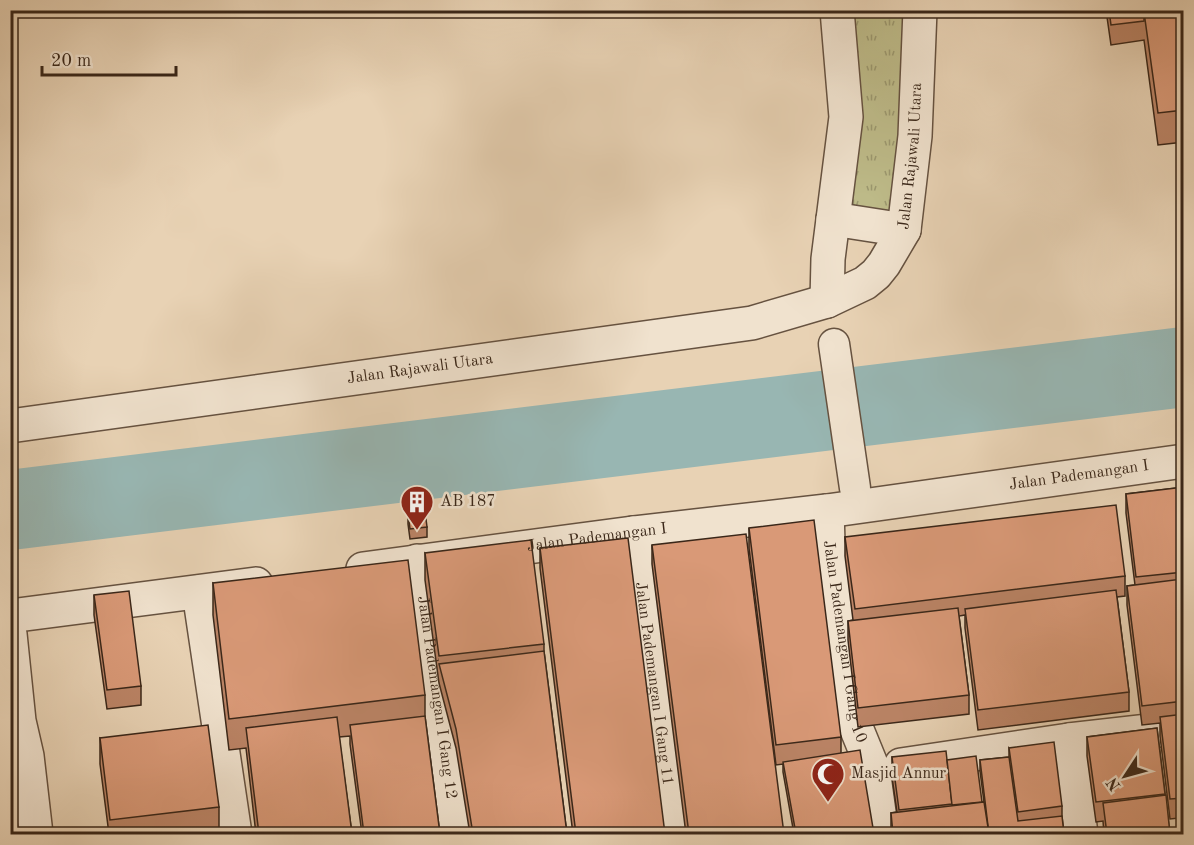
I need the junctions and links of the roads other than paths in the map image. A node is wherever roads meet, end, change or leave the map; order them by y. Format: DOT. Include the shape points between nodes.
graph roads {
  1 [pos="837,10"];
  2 [pos="920,10"];
  3 [pos="833,219"];
  4 [pos="904,230"];
  5 [pos="827,301"];
  6 [pos="835,351"];
  7 [pos="10,426"];
  8 [pos="1184,461"];
  9 [pos="854,482"];
  10 [pos="827,511"];
  11 [pos="633,533"];
  12 [pos="417,561"];
  13 [pos="337,572"];
  14 [pos="280,580"];
  15 [pos="200,592"];
  16 [pos="10,616"];
  17 [pos="10,634"];
  18 [pos="1184,727"];
  19 [pos="1069,740"];
  20 [pos="873,769"];
  21 [pos="36,834"];
  22 [pos="235,834"];
  23 [pos="456,834"];
  24 [pos="674,834"];
  25 [pos="882,834"];
  26 [pos="1081,834"];
  1 -- 3 [label="street" via="846,117"];
  2 -- 4 [label="street, Jalan Rajawali Utara" via="915,136"];
  3 -- 4 [label="street"];
  3 -- 5 [label="street"];
  4 -- 5 [label="street, Jalan Rajawali Utara" via="876,274"];
  5 -- 7 [label="street, Jalan Rajawali Utara" via="752,323"];
  6 -- 9 [label="street"];
  8 -- 10 [label="street, Jalan Pademangan I"];
  10 -- 11 [label="street, Jalan Pademangan I"];
  10 -- 20 [label="street, Jalan Pademangan I Gang 10" via="828,543 855,726"];
  11 -- 12 [label="street, Jalan Pademangan I"];
  11 -- 24 [label="street, Jalan Pademangan I Gang 11"];
  12 -- 13 [label="street, Jalan Pademangan I"];
  12 -- 23 [label="street, Jalan Pademangan I Gang 12"];
  14 -- 15 [label="street"];
  15 -- 16 [label="street"];
  15 -- 22 [label="street"];
  17 -- 21 [label="street"];
  18 -- 19 [label="street"];
  19 -- 20 [label="street"];
  19 -- 26 [label="street"];
  20 -- 25 [label="street, Jalan Pademangan I Gang 10"];
}
